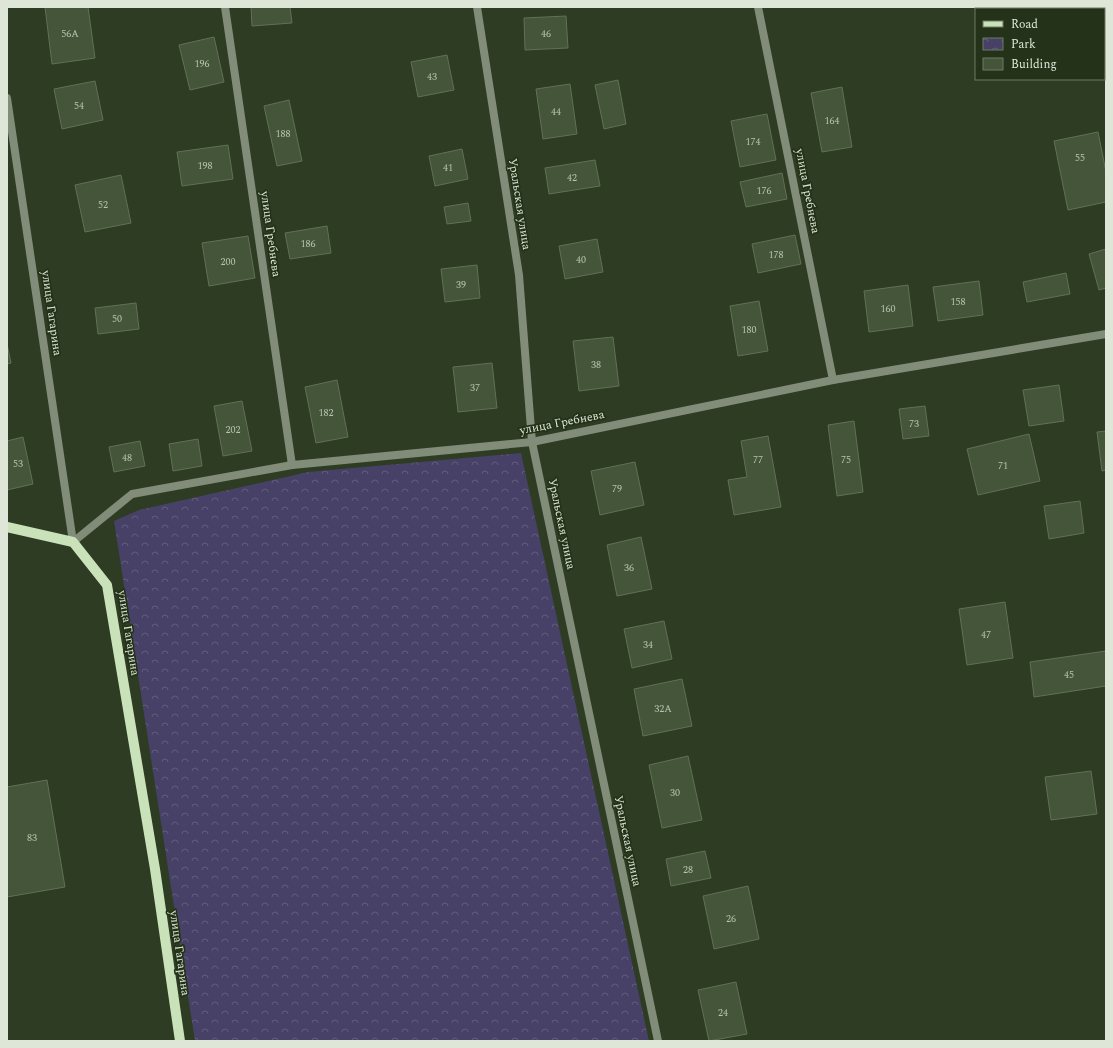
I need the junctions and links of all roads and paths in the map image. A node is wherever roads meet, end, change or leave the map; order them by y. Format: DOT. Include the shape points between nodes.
graph roads {
  1 [pos="225,7"];
  2 [pos="477,7"];
  3 [pos="758,7"];
  4 [pos="7,98"];
  5 [pos="1106,334"];
  6 [pos="833,380"];
  7 [pos="532,442"];
  8 [pos="292,464"];
  9 [pos="7,527"];
  10 [pos="73,542"];
  11 [pos="180,1041"];
  12 [pos="658,1041"];
  1 -- 8 [label="street, улица Гребнева"];
  2 -- 7 [label="street, Уральская улица" via="519,276"];
  3 -- 6 [label="street, улица Гребнева"];
  4 -- 10 [label="street, улица Гагарина"];
  5 -- 6 [label="street, улица Гребнева"];
  6 -- 7 [label="street, улица Гребнева"];
  7 -- 8 [label="street, улица Гребнева"];
  7 -- 12 [label="street, Уральская улица"];
  8 -- 10 [label="street, улица Гребнева" via="132,494"];
  9 -- 10 [label="main road"];
  10 -- 11 [label="main road, улица Гагарина" via="107,585 155,869"];
}
